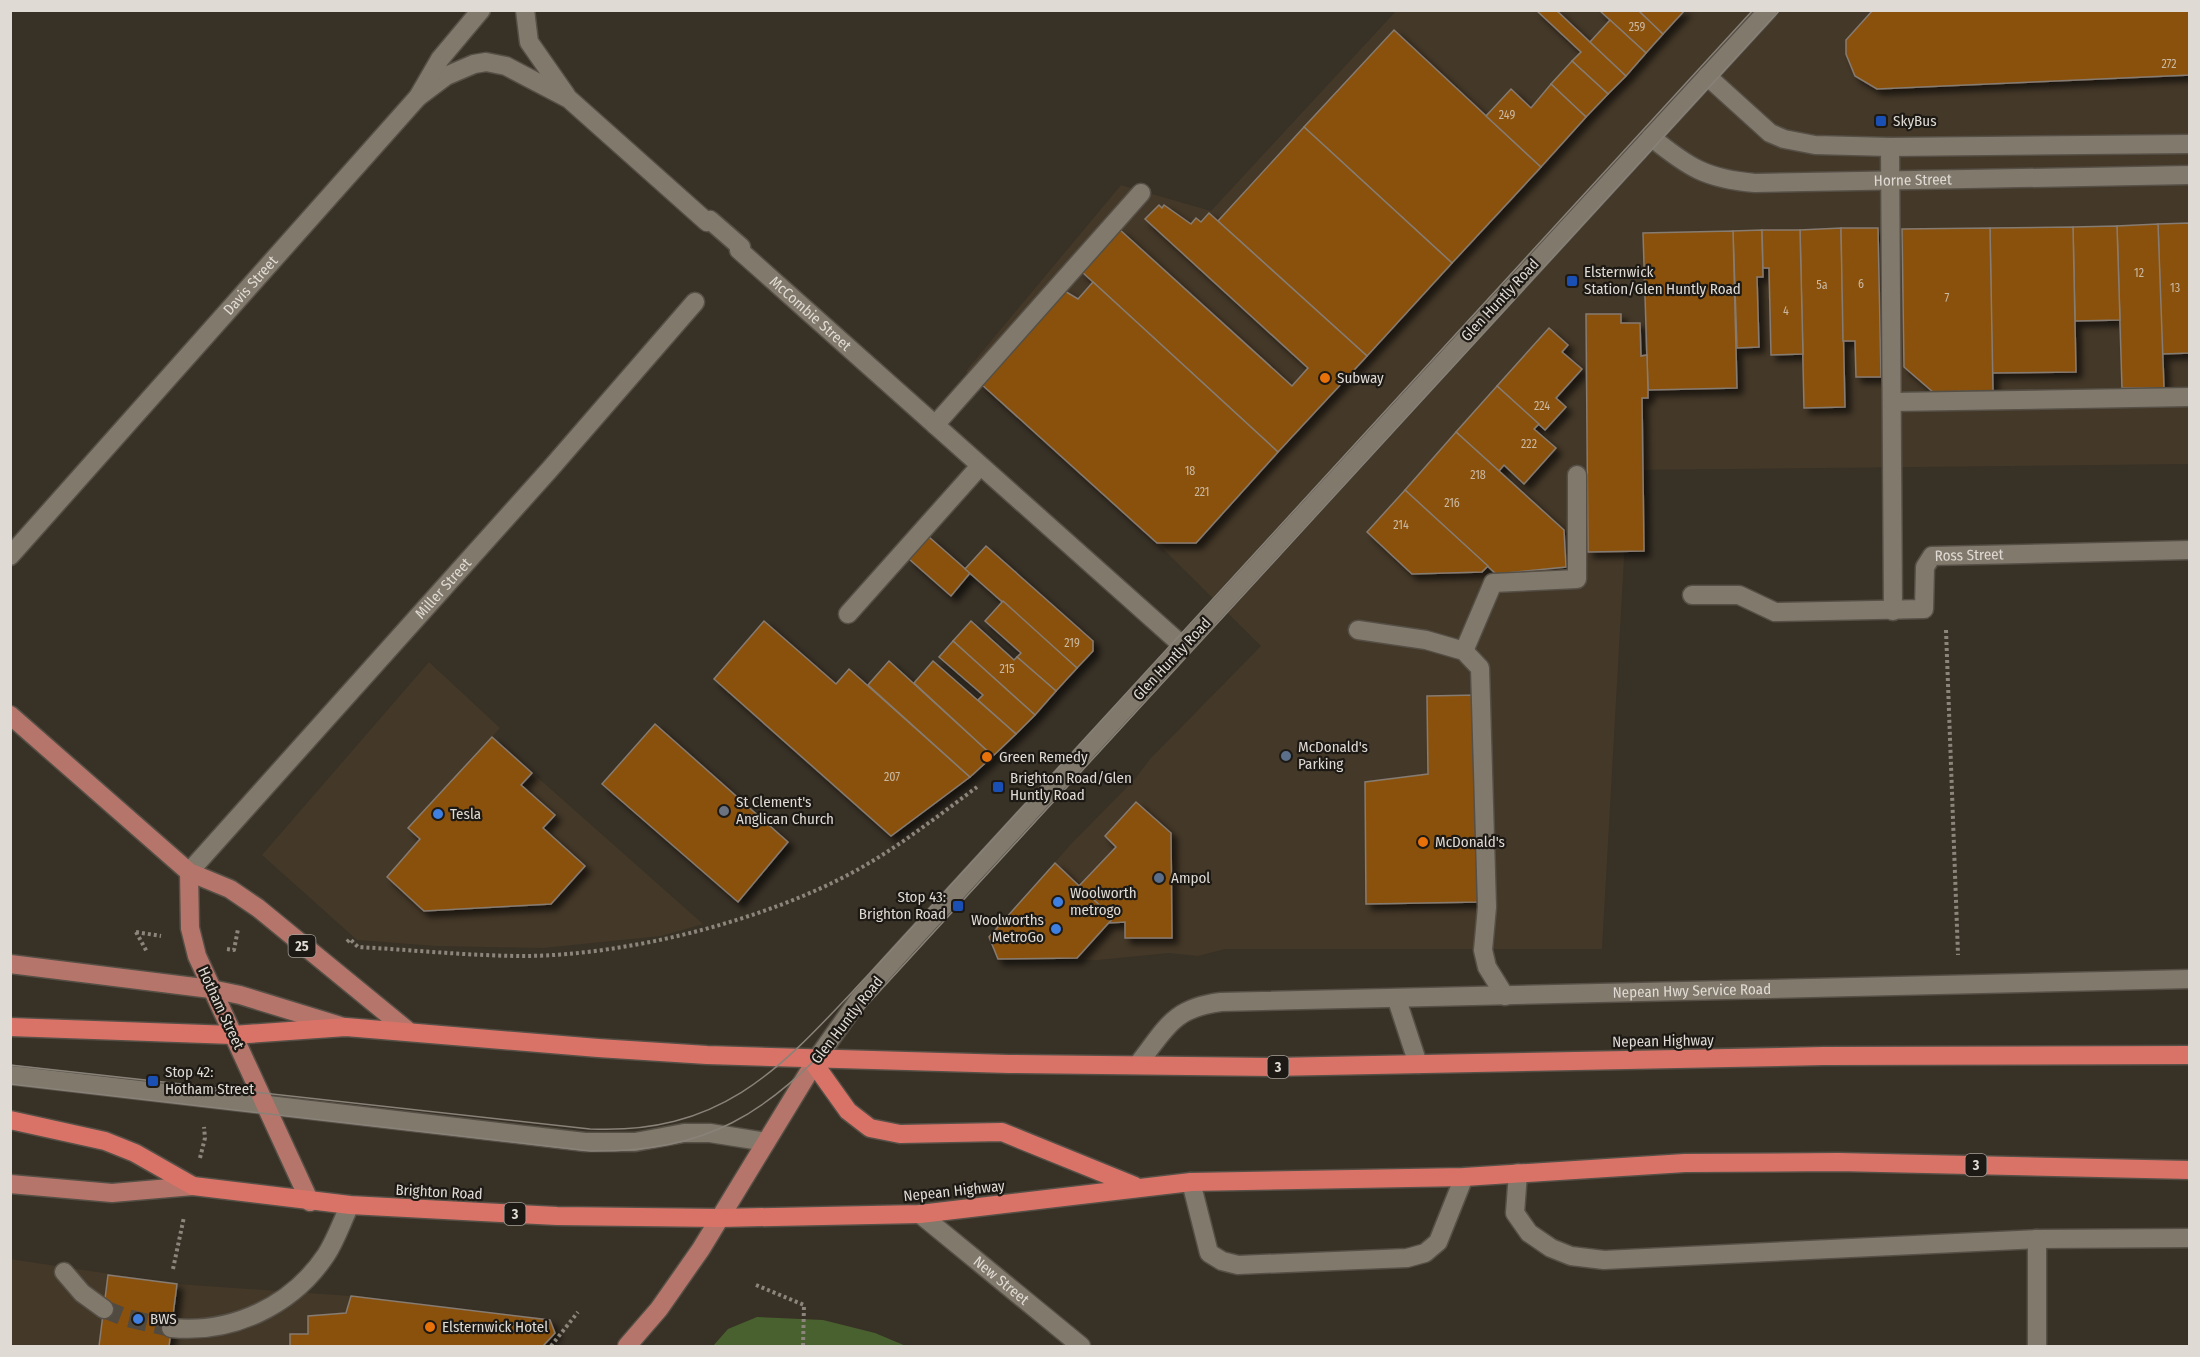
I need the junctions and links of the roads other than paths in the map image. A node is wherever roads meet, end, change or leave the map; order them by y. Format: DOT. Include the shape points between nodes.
graph roads {
  1 [pos="481,10"];
  2 [pos="525,10"];
  3 [pos="1768,10"];
  4 [pos="1707,76"];
  5 [pos="418,97"];
  6 [pos="569,99"];
  7 [pos="1651,137"];
  8 [pos="2190,144"];
  9 [pos="2106,145"];
  10 [pos="1890,147"];
  11 [pos="2190,175"];
  12 [pos="2107,177"];
  13 [pos="1891,180"];
  14 [pos="1141,193"];
  15 [pos="695,302"];
  16 [pos="2190,397"];
  17 [pos="1893,402"];
  18 [pos="935,425"];
  19 [pos="980,466"];
  20 [pos="1577,475"];
  21 [pos="2190,550"];
  22 [pos="10,556"];
  23 [pos="1692,595"];
  24 [pos="1893,611"];
  25 [pos="848,614"];
  26 [pos="1358,630"];
  27 [pos="1183,646"];
  28 [pos="1464,651"];
  29 [pos="10,715"];
  30 [pos="189,872"];
  31 [pos="10,964"];
  32 [pos="2190,979"];
  33 [pos="211,989"];
  34 [pos="1505,996"];
  35 [pos="1397,999"];
  36 [pos="10,1027"];
  37 [pos="346,1027"];
  38 [pos="407,1030"];
  39 [pos="233,1035"];
  40 [pos="2190,1055"];
  41 [pos="816,1060"];
  42 [pos="1138,1064"];
  43 [pos="1418,1064"];
  44 [pos="10,1075"];
  45 [pos="265,1103"];
  46 [pos="10,1120"];
  47 [pos="765,1142"];
  48 [pos="2190,1170"];
  49 [pos="1518,1173"];
  50 [pos="1464,1177"];
  51 [pos="1191,1182"];
  52 [pos="10,1184"];
  53 [pos="193,1186"];
  54 [pos="1137,1187"];
  55 [pos="310,1202"];
  56 [pos="350,1205"];
  57 [pos="920,1214"];
  58 [pos="720,1218"];
  59 [pos="2190,1238"];
  60 [pos="2037,1239"];
  61 [pos="64,1272"];
  62 [pos="104,1309"];
  63 [pos="171,1328"];
  64 [pos="627,1347"];
  65 [pos="1081,1347"];
  66 [pos="2037,1347"];
  1 -- 5 [label="street, Davis Street" via="440,58"];
  2 -- 6 [label="street" via="529,42"];
  3 -- 4 [label="street, Glen Huntly Road"];
  4 -- 7 [label="street, Glen Huntly Road"];
  4 -- 10 [label="street" via="1760,126 1777,136 1815,145"];
  5 -- 6 [label="street, McCombie Street" via="446,76 486,62 506,66"];
  5 -- 22 [label="street, Davis Street"];
  6 -- 18 [label="street, McCombie Street" via="707,222 710,220 741,247 739,250"];
  7 -- 13 [label="street, Horne Street" via="1676,159 1724,178 1755,183"];
  7 -- 27 [label="street, Glen Huntly Road"];
  8 -- 9 [label="street"];
  9 -- 10 [label="street"];
  9 -- 12 [label="street"];
  10 -- 13 [label="street"];
  11 -- 12 [label="street, Horne Street"];
  12 -- 13 [label="street, Horne Street"];
  13 -- 17 [label="street"];
  14 -- 18 [label="street"];
  15 -- 30 [label="street, Miller Street"];
  16 -- 17 [label="street"];
  17 -- 24 [label="street"];
  18 -- 19 [label="street, McCombie Street"];
  19 -- 25 [label="street"];
  19 -- 27 [label="street, McCombie Street"];
  20 -- 28 [label="street" via="1576,579 1493,583"];
  21 -- 24 [label="street, Ross Street" via="1932,556 1925,567 1924,609"];
  23 -- 24 [label="street" via="1738,595 1775,612"];
  26 -- 28 [label="street" via="1426,640"];
  27 -- 41 [label="street, Glen Huntly Road" via="860,999"];
  28 -- 34 [label="street" via="1480,668 1487,908 1484,950 1487,967"];
  29 -- 30 [label="main road, 25"];
  30 -- 33 [label="main road, Hotham Street" via="190,928"];
  30 -- 38 [label="main road, 25" via="230,889 258,908"];
  31 -- 33 [label="main road"];
  32 -- 34 [label="street, Nepean Hwy Service Road"];
  33 -- 37 [label="main road"];
  33 -- 39 [label="main road, Hotham Street"];
  34 -- 35 [label="street, Nepean Hwy Service Road"];
  35 -- 42 [label="street, Nepean Hwy Service Road" via="1195,1005 1172,1022"];
  35 -- 43 [label="street"];
  36 -- 39 [label="highway, 3"];
  37 -- 38 [label="highway, 3"];
  37 -- 39 [label="highway, 3"];
  38 -- 41 [label="highway, 3" via="598,1048"];
  39 -- 45 [label="main road, Hotham Street"];
  40 -- 43 [label="highway, Nepean Highway / 3" via="1836,1056"];
  41 -- 42 [label="highway, Nepean Highway / 3"];
  41 -- 47 [label="main road, Glen Huntly Road"];
  41 -- 54 [label="highway" via="848,1110 870,1128 900,1134 1002,1132"];
  42 -- 43 [label="highway, Nepean Highway / 3"];
  44 -- 45 [label="street"];
  45 -- 47 [label="street" via="585,1142 635,1142 684,1133"];
  45 -- 55 [label="main road, Hotham Street"];
  46 -- 53 [label="highway, Brighton Road / 3" via="105,1141"];
  47 -- 58 [label="main road, Glen Huntly Road"];
  48 -- 49 [label="highway, Nepean Highway / 3" via="1784,1162 1685,1163"];
  49 -- 50 [label="highway, Nepean Highway / 3"];
  49 -- 60 [label="street" via="1515,1213 1529,1233 1551,1248 1593,1259"];
  50 -- 51 [label="highway, Nepean Highway / 3"];
  50 -- 51 [label="street" via="1438,1242 1425,1253 1407,1258 1238,1265 1209,1253"];
  51 -- 54 [label="highway, Nepean Highway / 3"];
  52 -- 53 [label="main road, Brighton Road" via="112,1193"];
  53 -- 55 [label="highway, Brighton Road / 3"];
  54 -- 57 [label="highway, Nepean Highway / 3"];
  55 -- 56 [label="highway, Brighton Road / 3"];
  56 -- 58 [label="highway, Brighton Road / 3" via="557,1216"];
  56 -- 63 [label="street" via="326,1255 301,1284 269,1308 217,1328"];
  57 -- 58 [label="highway, Nepean Highway / 3"];
  57 -- 65 [label="street, New Street"];
  58 -- 64 [label="main road, Glen Huntly Road" via="659,1309"];
  59 -- 60 [label="street"];
  60 -- 66 [label="street"];
  61 -- 62 [label="street" via="82,1293"];
}
